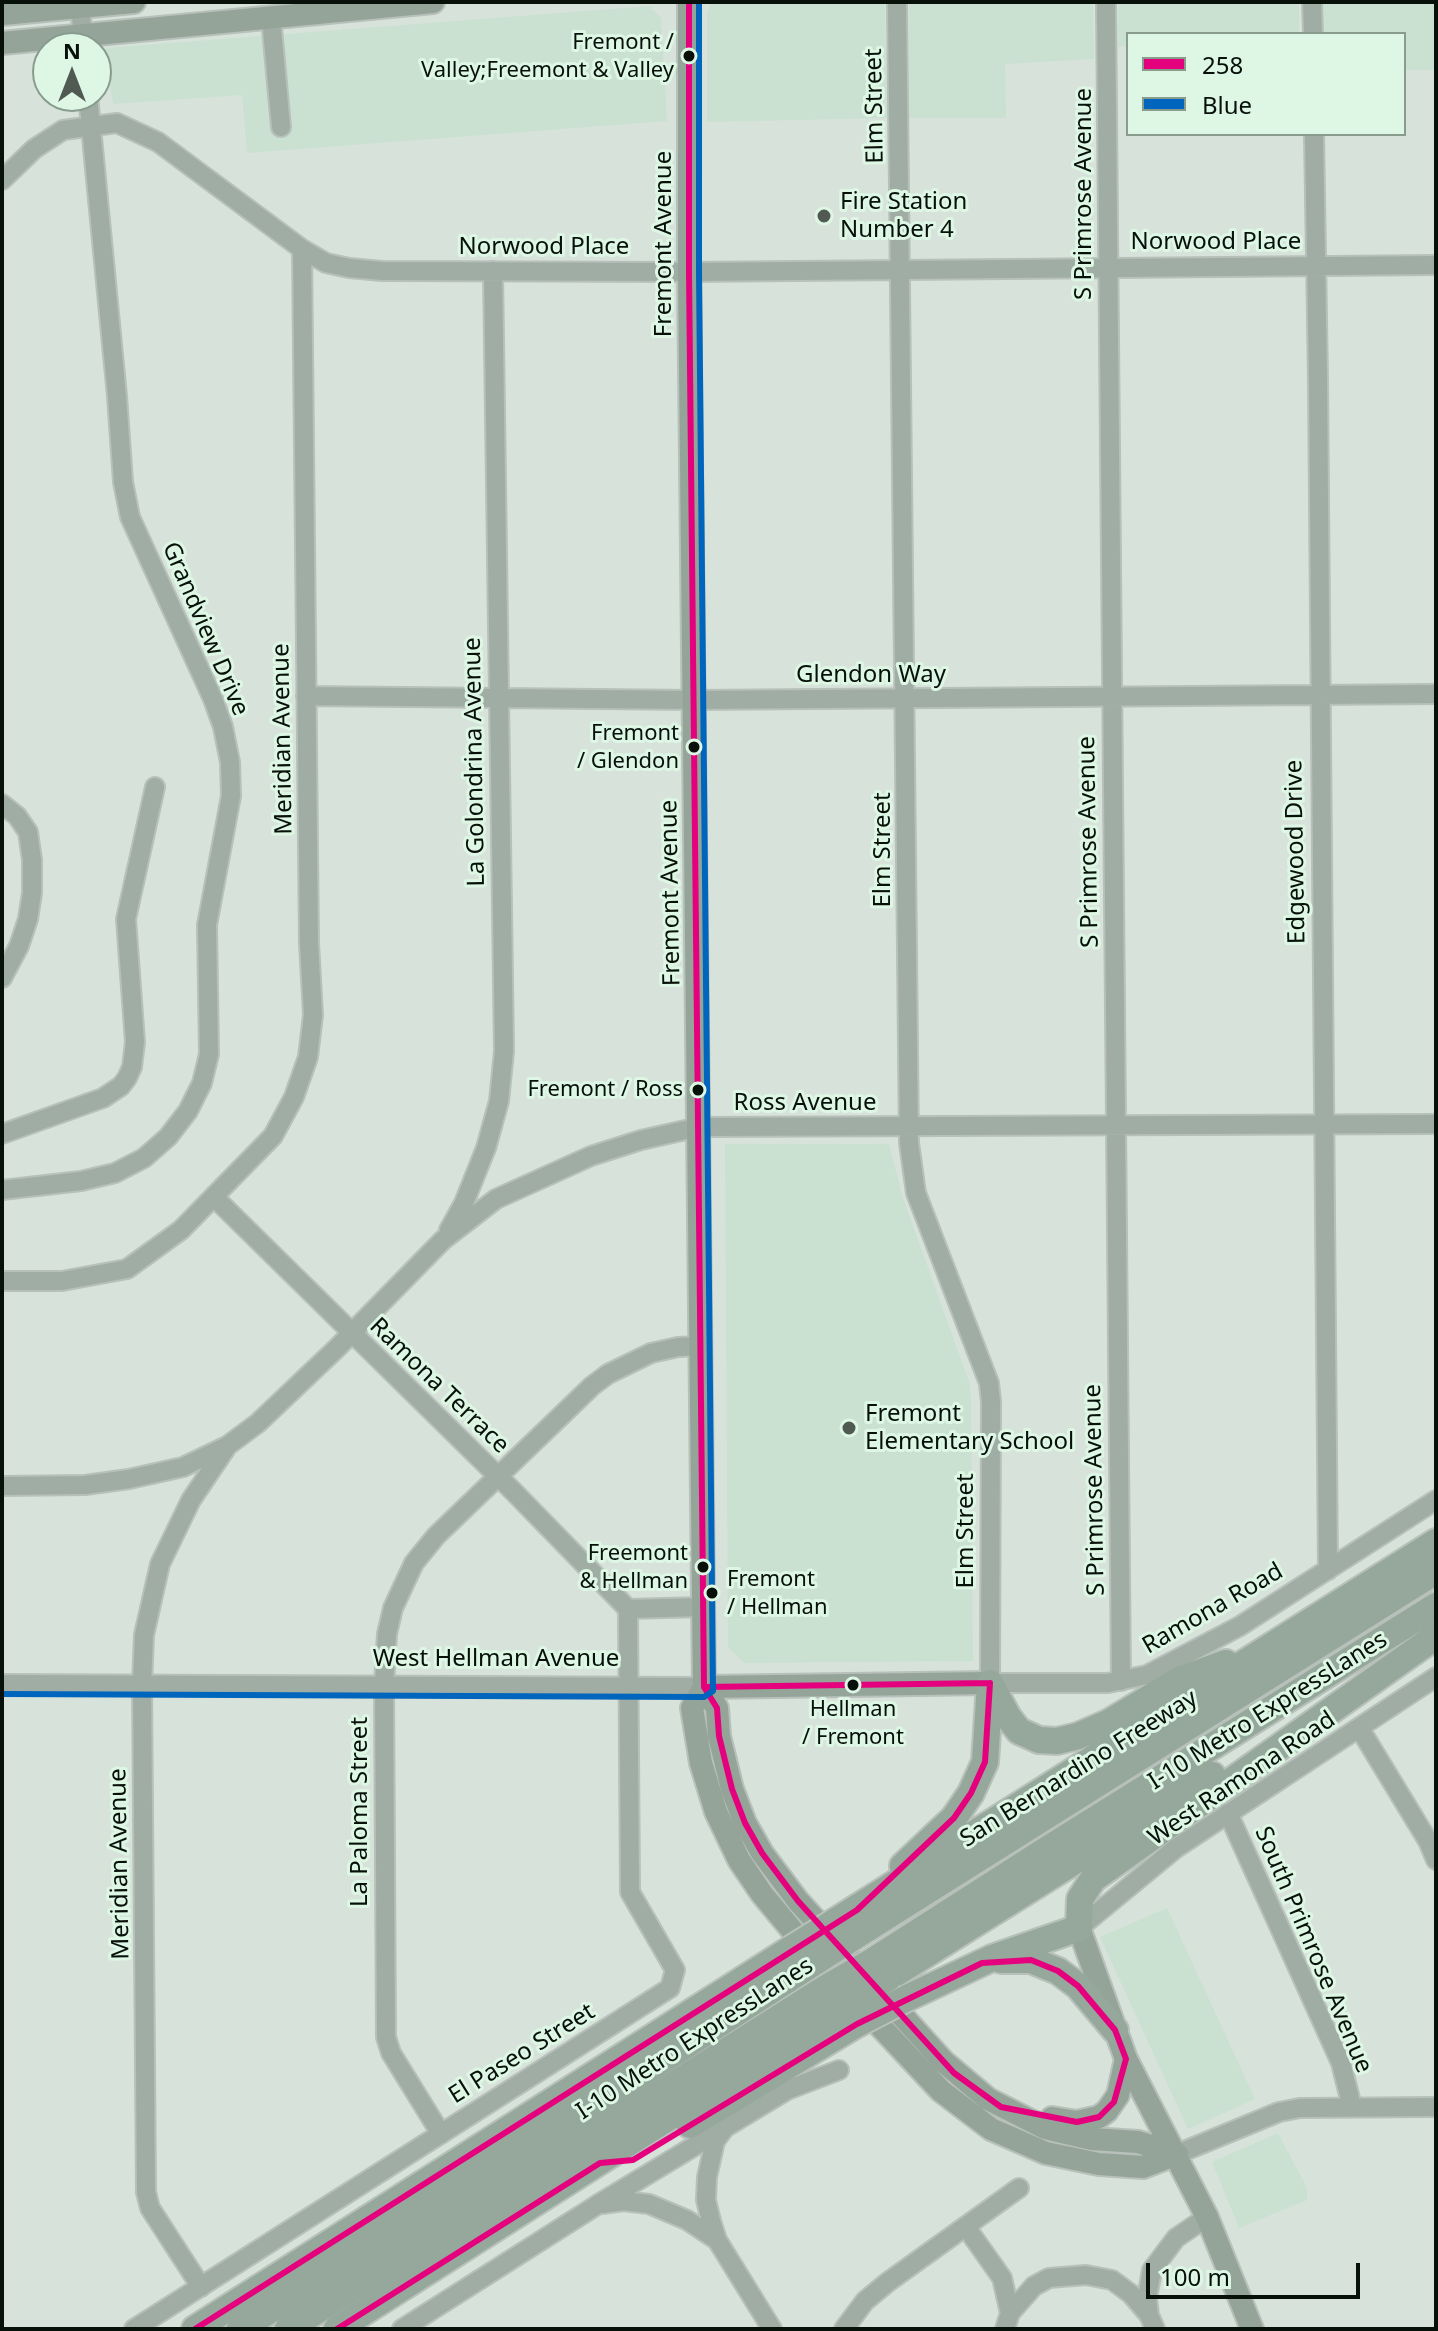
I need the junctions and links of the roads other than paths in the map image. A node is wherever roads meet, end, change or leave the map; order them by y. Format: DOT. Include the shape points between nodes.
graph roads {
  1 [pos="134,2"];
  2 [pos="433,2"];
  3 [pos="689,2"];
  4 [pos="897,2"];
  5 [pos="1106,2"];
  6 [pos="1312,2"];
  7 [pos="80,7"];
  8 [pos="283,12"];
  9 [pos="2,14"];
  10 [pos="83,32"];
  11 [pos="1313,32"];
  12 [pos="112,38"];
  13 [pos="2,43"];
  14 [pos="32,43"];
  15 [pos="90,112"];
  16 [pos="91,126"];
  17 [pos="281,127"];
  18 [pos="1314,136"];
  19 [pos="2,180"];
  20 [pos="302,249"];
  21 [pos="1436,265"];
  22 [pos="1316,266"];
  23 [pos="1108,267"];
  24 [pos="901,269"];
  25 [pos="493,271"];
  26 [pos="689,272"];
  27 [pos="1436,694"];
  28 [pos="1320,695"];
  29 [pos="306,696"];
  30 [pos="1112,698"];
  31 [pos="498,699"];
  32 [pos="905,699"];
  33 [pos="694,700"];
  34 [pos="155,787"];
  35 [pos="2,804"];
  36 [pos="2,978"];
  37 [pos="1323,1124"];
  38 [pos="1436,1124"];
  39 [pos="909,1126"];
  40 [pos="1115,1126"];
  41 [pos="699,1127"];
  42 [pos="2,1134"];
  43 [pos="2,1190"];
  44 [pos="214,1197"];
  45 [pos="443,1240"];
  46 [pos="2,1281"];
  47 [pos="351,1333"];
  48 [pos="701,1346"];
  49 [pos="227,1446"];
  50 [pos="496,1476"];
  51 [pos="2,1486"];
  52 [pos="1436,1500"];
  53 [pos="1436,1542"];
  54 [pos="1328,1570"];
  55 [pos="1436,1571"];
  56 [pos="1436,1606"];
  57 [pos="703,1607"];
  58 [pos="628,1609"];
  59 [pos="1436,1636"];
  60 [pos="1271,1647"];
  61 [pos="1435,1678"];
  62 [pos="1121,1681"];
  63 [pos="990,1683"];
  64 [pos="2,1684"];
  65 [pos="142,1684"];
  66 [pos="384,1685"];
  67 [pos="627,1686"];
  68 [pos="704,1687"];
  69 [pos="1360,1729"];
  70 [pos="1228,1813"];
  71 [pos="1132,1825"];
  72 [pos="1040,1854"];
  73 [pos="1436,1860"];
  74 [pos="848,1923"];
  75 [pos="1079,1928"];
  76 [pos="799,1958"];
  77 [pos="982,1963"];
  78 [pos="881,1970"];
  79 [pos="842,2006"];
  80 [pos="671,2028"];
  81 [pos="1115,2030"];
  82 [pos="1126,2059"];
  83 [pos="839,2070"];
  84 [pos="624,2086"];
  85 [pos="1001,2107"];
  86 [pos="1352,2107"];
  87 [pos="1436,2107"];
  88 [pos="726,2127"];
  89 [pos="441,2134"];
  90 [pos="1177,2154"];
  91 [pos="1019,2188"];
  92 [pos="597,2205"];
  93 [pos="1207,2217"];
  94 [pos="966,2227"];
  95 [pos="717,2240"];
  96 [pos="1152,2270"];
  97 [pos="1002,2278"];
  98 [pos="1112,2280"];
  99 [pos="1034,2286"];
  100 [pos="201,2287"];
  101 [pos="1008,2321"];
  102 [pos="1152,2322"];
  103 [pos="134,2329"];
  104 [pos="195,2329"];
  105 [pos="240,2329"];
  106 [pos="288,2329"];
  107 [pos="337,2329"];
  108 [pos="402,2329"];
  109 [pos="772,2329"];
  110 [pos="844,2329"];
  111 [pos="1252,2329"];
  1 -- 7 [label="main road"];
  2 -- 8 [label="main road"];
  3 -- 26 [label="main road, Fremont Avenue"];
  4 -- 24 [label="street, Elm Street"];
  5 -- 23 [label="street, S Primrose Avenue"];
  6 -- 11 [label="street"];
  7 -- 9 [label="main road"];
  7 -- 10 [label="street"];
  8 -- 12 [label="main road"];
  8 -- 17 [label="street"];
  13 -- 14 [label="main road"];
  15 -- 16 [label="street, Grandview Drive"];
  16 -- 19 [label="street, Norwood Place" via="63,130"];
  16 -- 20 [label="street, Norwood Place" via="117,123 158,142"];
  16 -- 43 [label="street, Grandview Drive" via="130,517 213,699 230,762 231,796 207,925 209,1054 188,1111 144,1158 115,1173"];
  18 -- 22 [label="street, Edgewood Drive"];
  20 -- 25 [label="street, Norwood Place" via="349,268"];
  20 -- 29 [label="street, Meridian Avenue"];
  21 -- 22 [label="street, Norwood Place"];
  22 -- 23 [label="street, Norwood Place"];
  22 -- 28 [label="street, Edgewood Drive"];
  23 -- 24 [label="street, Norwood Place"];
  23 -- 30 [label="street, S Primrose Avenue"];
  24 -- 26 [label="street, Norwood Place"];
  24 -- 32 [label="street, Elm Street"];
  25 -- 26 [label="street, Norwood Place"];
  25 -- 31 [label="street, La Golondrina Avenue"];
  26 -- 33 [label="main road, Fremont Avenue"];
  27 -- 28 [label="street, Glendon Way"];
  28 -- 30 [label="street, Glendon Way"];
  28 -- 37 [label="street, Edgewood Drive"];
  29 -- 31 [label="street, Glendon Way"];
  29 -- 44 [label="street, Meridian Avenue" via="313,1015 308,1057 273,1136"];
  30 -- 32 [label="street, Glendon Way"];
  30 -- 40 [label="street, S Primrose Avenue"];
  31 -- 33 [label="street, Glendon Way"];
  31 -- 45 [label="street, La Golondrina Avenue" via="504,1051 499,1101 466,1198"];
  32 -- 33 [label="street, Glendon Way"];
  32 -- 39 [label="street, Elm Street"];
  33 -- 41 [label="main road, Fremont Avenue"];
  34 -- 42 [label="street" via="126,919 135,1042 132,1067 121,1086 103,1098"];
  35 -- 36 [label="street" via="28,832 32,882 28,919"];
  37 -- 38 [label="street, Ross Avenue"];
  37 -- 40 [label="street, Ross Avenue"];
  37 -- 54 [label="street, Edgewood Drive"];
  39 -- 40 [label="street, Ross Avenue"];
  39 -- 41 [label="street, Ross Avenue"];
  39 -- 63 [label="street, Elm Street" via="916,1193 989,1383"];
  40 -- 62 [label="street, S Primrose Avenue"];
  41 -- 45 [label="street, Ross Avenue" via="641,1140 547,1174 496,1199"];
  41 -- 48 [label="main road, Fremont Avenue"];
  44 -- 46 [label="street, Meridian Avenue" via="181,1230 127,1269 62,1281"];
  44 -- 47 [label="street, Ramona Terrace"];
  45 -- 47 [label="street, Ross Avenue"];
  47 -- 49 [label="street, Ross Avenue"];
  47 -- 50 [label="street, Ramona Terrace"];
  48 -- 50 [label="street, La Paloma Street" via="651,1353 608,1374"];
  48 -- 57 [label="main road, Fremont Avenue"];
  49 -- 51 [label="street, Ross Avenue" via="183,1467 119,1481"];
  49 -- 65 [label="street, Meridian Avenue" via="191,1500 160,1564 144,1635"];
  50 -- 58 [label="street, Ramona Terrace"];
  50 -- 66 [label="street, La Paloma Street" via="436,1536 406,1577 389,1621"];
  52 -- 54 [label="street, Ramona Road"];
  53 -- 60 [label="highway, San Bernardino Freeway"];
  54 -- 62 [label="street, Ramona Road" via="1240,1626 1147,1675"];
  55 -- 74 [label="highway, I-10 Metro ExpressLanes"];
  56 -- 72 [label="highway, I-10 Metro ExpressLanes"];
  57 -- 58 [label="street"];
  57 -- 68 [label="main road, Fremont Avenue"];
  58 -- 67 [label="street"];
  59 -- 71 [label="highway"];
  59 -- 75 [label="highway" via="1093,1879 1080,1899"];
  60 -- 63 [label="highway" via="1179,1680 1108,1723 1057,1741 1019,1731"];
  60 -- 74 [label="highway, San Bernardino Freeway"];
  61 -- 69 [label="street, West Ramona Road"];
  62 -- 63 [label="street, Ramona Road"];
  63 -- 68 [label="main road, West Hellman Avenue"];
  63 -- 74 [label="highway" via="985,1762 971,1793 954,1818"];
  64 -- 65 [label="street, West Hellman Avenue"];
  65 -- 66 [label="street, West Hellman Avenue"];
  65 -- 100 [label="street, Meridian Avenue" via="146,2192 150,2208"];
  66 -- 67 [label="street, West Hellman Avenue"];
  66 -- 89 [label="street, La Paloma Street" via="386,2037"];
  67 -- 68 [label="street, West Hellman Avenue"];
  67 -- 89 [label="street, El Paseo Street" via="630,1892 675,1970 674,1980 659,1996"];
  68 -- 85 [label="main road, Fremont Avenue" via="717,1708 722,1754 738,1806 774,1870 944,2062"];
  68 -- 90 [label="main road, Fremont Avenue" via="692,1708 701,1763 739,1860 806,1947 941,2091 991,2129 1055,2156 1143,2167"];
  69 -- 70 [label="street, West Ramona Road"];
  69 -- 73 [label="street"];
  70 -- 75 [label="street, West Ramona Road"];
  70 -- 86 [label="street, South Primrose Avenue" via="1341,2063"];
  71 -- 72 [label="highway"];
  71 -- 78 [label="highway"];
  72 -- 78 [label="highway, I-10 Metro ExpressLanes"];
  74 -- 76 [label="highway, I-10 Metro ExpressLanes, bridge"];
  75 -- 77 [label="highway"];
  75 -- 81 [label="main road"];
  76 -- 80 [label="highway"];
  76 -- 84 [label="highway, I-10 Metro ExpressLanes"];
  77 -- 79 [label="highway, bridge" via="907,1998"];
  77 -- 81 [label="highway" via="1031,1960 1058,1971"];
  78 -- 79 [label="highway, bridge"];
  79 -- 106 [label="highway, I-10 Metro ExpressLanes"];
  79 -- 107 [label="highway"];
  80 -- 84 [label="highway"];
  80 -- 104 [label="highway"];
  81 -- 82 [label="main road"];
  82 -- 85 [label="main road" via="1118,2095 1099,2117 1077,2122"];
  82 -- 90 [label="main road"];
  83 -- 88 [label="street" via="787,2090"];
  84 -- 105 [label="highway, I-10 Metro ExpressLanes"];
  85 -- 90 [label="main road, Fremont Avenue" via="1061,2132 1138,2142"];
  86 -- 87 [label="street"];
  86 -- 90 [label="street" via="1279,2112"];
  88 -- 92 [label="street"];
  88 -- 95 [label="street" via="715,2141 707,2177 706,2200"];
  89 -- 100 [label="street, El Paseo Street"];
  90 -- 93 [label="main road"];
  91 -- 94 [label="street"];
  92 -- 95 [label="street" via="649,2204"];
  92 -- 108 [label="street"];
  93 -- 96 [label="street" via="1176,2238"];
  93 -- 111 [label="main road"];
  94 -- 97 [label="street"];
  94 -- 110 [label="street" via="865,2301"];
  95 -- 109 [label="street"];
  96 -- 98 [label="street" via="1136,2279"];
  96 -- 102 [label="street" via="1147,2298"];
  97 -- 99 [label="street"];
  97 -- 101 [label="street"];
  98 -- 99 [label="street" via="1077,2275 1049,2278"];
  98 -- 102 [label="street" via="1131,2294"];
  99 -- 101 [label="street"];
  100 -- 103 [label="street, El Paseo Street"];
}
